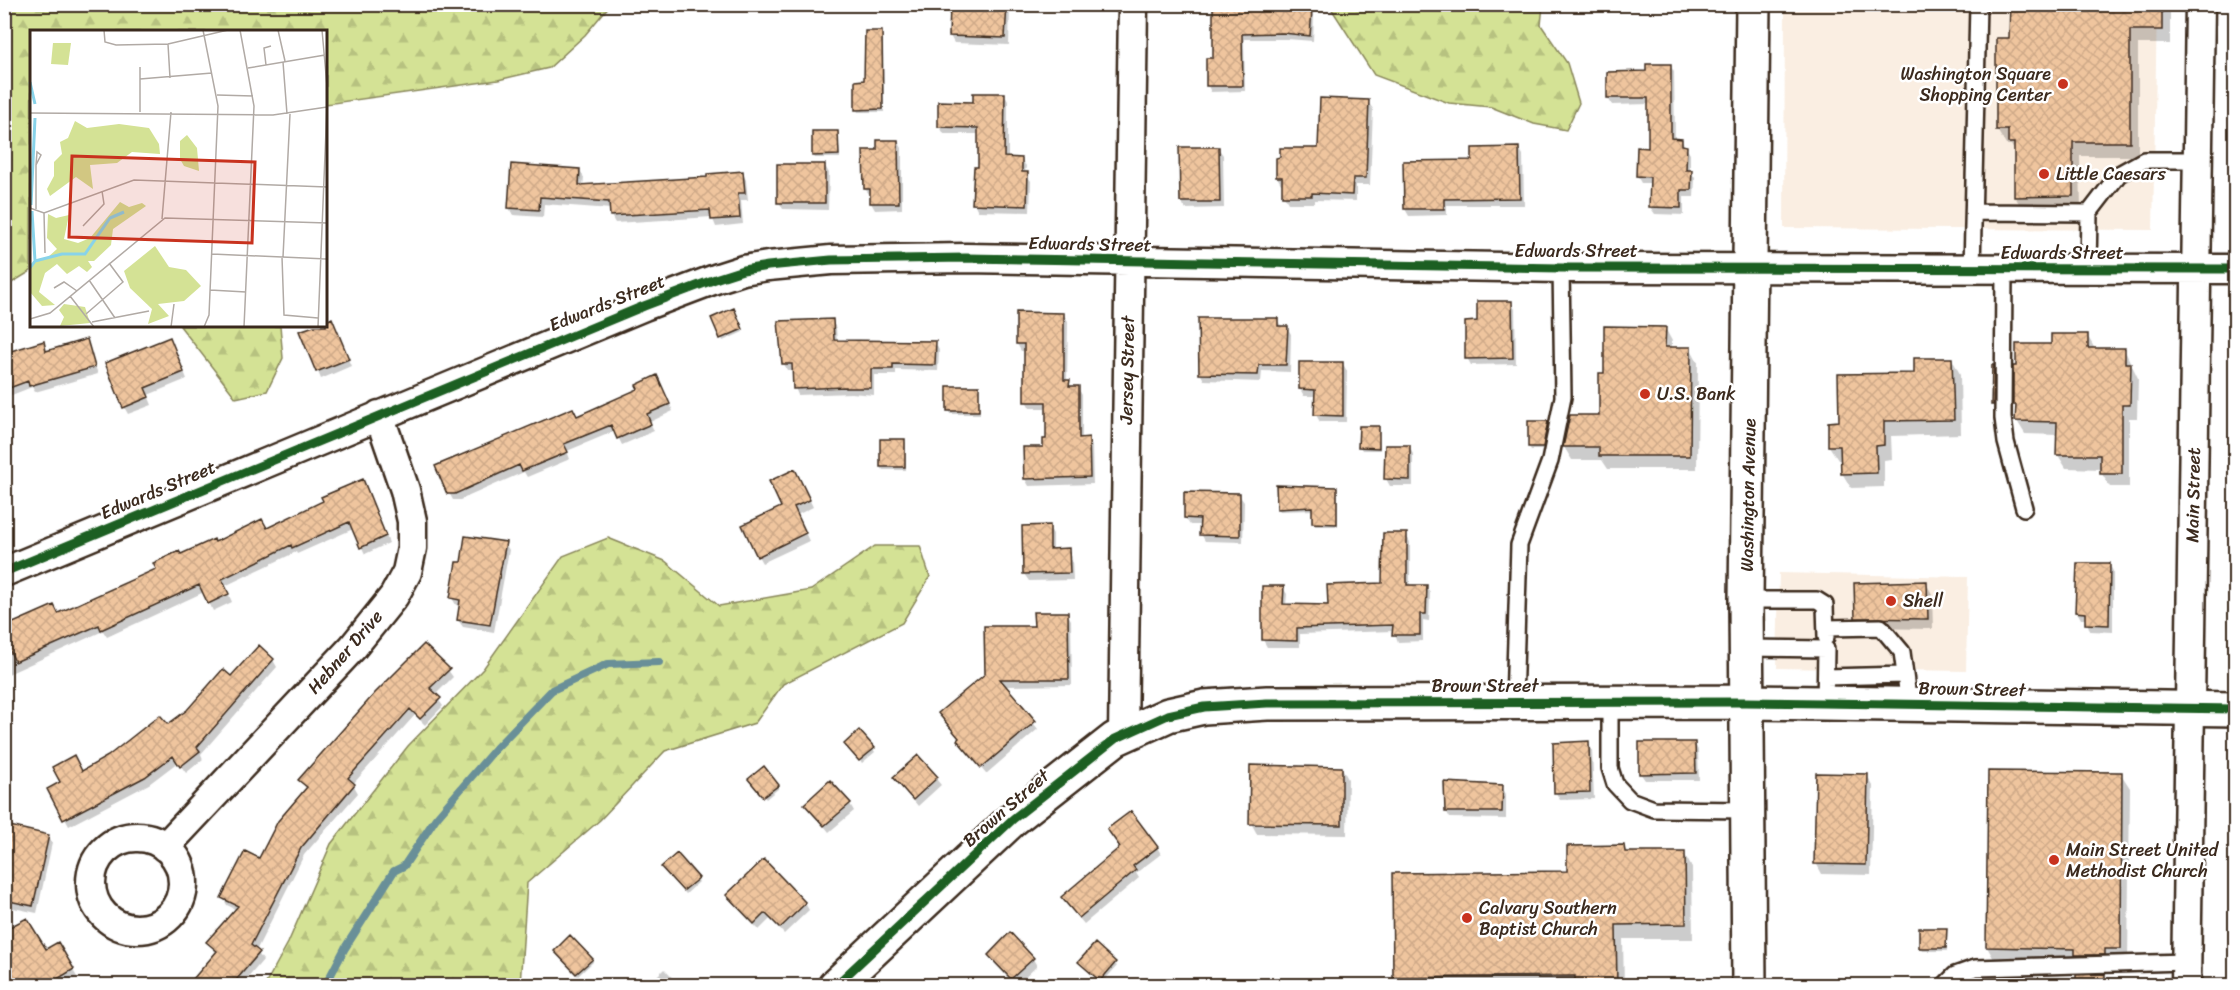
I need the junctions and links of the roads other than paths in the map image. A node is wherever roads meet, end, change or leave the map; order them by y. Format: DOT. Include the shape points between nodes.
graph roads {
  1 [pos="1133,4"];
  2 [pos="1753,4"];
  3 [pos="1978,4"];
  4 [pos="2200,4"];
  5 [pos="2197,160"];
  6 [pos="1974,212"];
  7 [pos="2089,213"];
  8 [pos="1129,261"];
  9 [pos="1561,268"];
  10 [pos="1750,268"];
  11 [pos="2195,269"];
  12 [pos="2235,269"];
  13 [pos="1972,270"];
  14 [pos="2004,270"];
  15 [pos="2088,270"];
  16 [pos="379,415"];
  17 [pos="2024,508"];
  18 [pos="4,572"];
  19 [pos="1746,600"];
  20 [pos="1826,628"];
  21 [pos="1746,648"];
  22 [pos="1826,649"];
  23 [pos="1826,690"];
  24 [pos="1907,690"];
  25 [pos="1514,702"];
  26 [pos="1610,702"];
  27 [pos="1746,702"];
  28 [pos="2191,709"];
  29 [pos="2235,709"];
  30 [pos="1123,736"];
  31 [pos="1747,810"];
  32 [pos="165,846"];
  33 [pos="2186,974"];
  34 [pos="835,986"];
  35 [pos="1749,986"];
  36 [pos="1944,986"];
  1 -- 8 [label="street, Jersey Street"];
  2 -- 10 [label="street, Washington Avenue"];
  3 -- 6 [label="lane"];
  4 -- 5 [label="street, Main Street"];
  5 -- 7 [label="lane" via="2144,160 2119,174"];
  5 -- 11 [label="street, Main Street"];
  6 -- 7 [label="lane"];
  6 -- 13 [label="lane"];
  7 -- 15 [label="lane"];
  8 -- 9 [label="street, Edwards Street"];
  8 -- 16 [label="street, Edwards Street" via="831,260 743,270 644,306"];
  8 -- 30 [label="street, Jersey Street"];
  9 -- 10 [label="street, Edwards Street"];
  9 -- 25 [label="lane" via="1563,397 1550,461 1519,545"];
  10 -- 13 [label="street, Edwards Street"];
  10 -- 19 [label="street, Washington Avenue"];
  11 -- 12 [label="street, Edwards Street"];
  11 -- 15 [label="street, Edwards Street"];
  11 -- 28 [label="street, Main Street"];
  13 -- 14 [label="street, Edwards Street"];
  14 -- 15 [label="street, Edwards Street"];
  14 -- 17 [label="lane" via="2003,418"];
  16 -- 18 [label="street, Edwards Street"];
  16 -- 32 [label="street, Hebner Drive" via="412,520 407,572 394,596 352,647"];
  19 -- 20 [label="lane" via="1817,600 1825,604"];
  19 -- 21 [label="street, Washington Avenue"];
  20 -- 22 [label="lane"];
  20 -- 24 [label="lane" via="1881,627 1902,652"];
  21 -- 22 [label="lane"];
  21 -- 27 [label="street, Washington Avenue"];
  22 -- 23 [label="lane"];
  23 -- 24 [label="street, Brown Street"];
  23 -- 27 [label="street, Brown Street"];
  24 -- 28 [label="street, Brown Street"];
  25 -- 26 [label="street, Brown Street"];
  25 -- 30 [label="street, Brown Street" via="1267,702 1204,707 1168,715"];
  26 -- 27 [label="street, Brown Street"];
  26 -- 31 [label="lane" via="1610,768 1615,784 1630,800 1654,809"];
  27 -- 31 [label="street, Washington Avenue"];
  28 -- 29 [label="street, Brown Street"];
  28 -- 33 [label="street, Main Street"];
  30 -- 34 [label="street, Brown Street" via="1013,819"];
  31 -- 35 [label="street, Washington Avenue"];
  33 -- 36 [label="lane" via="1975,968 1955,975"];
}
